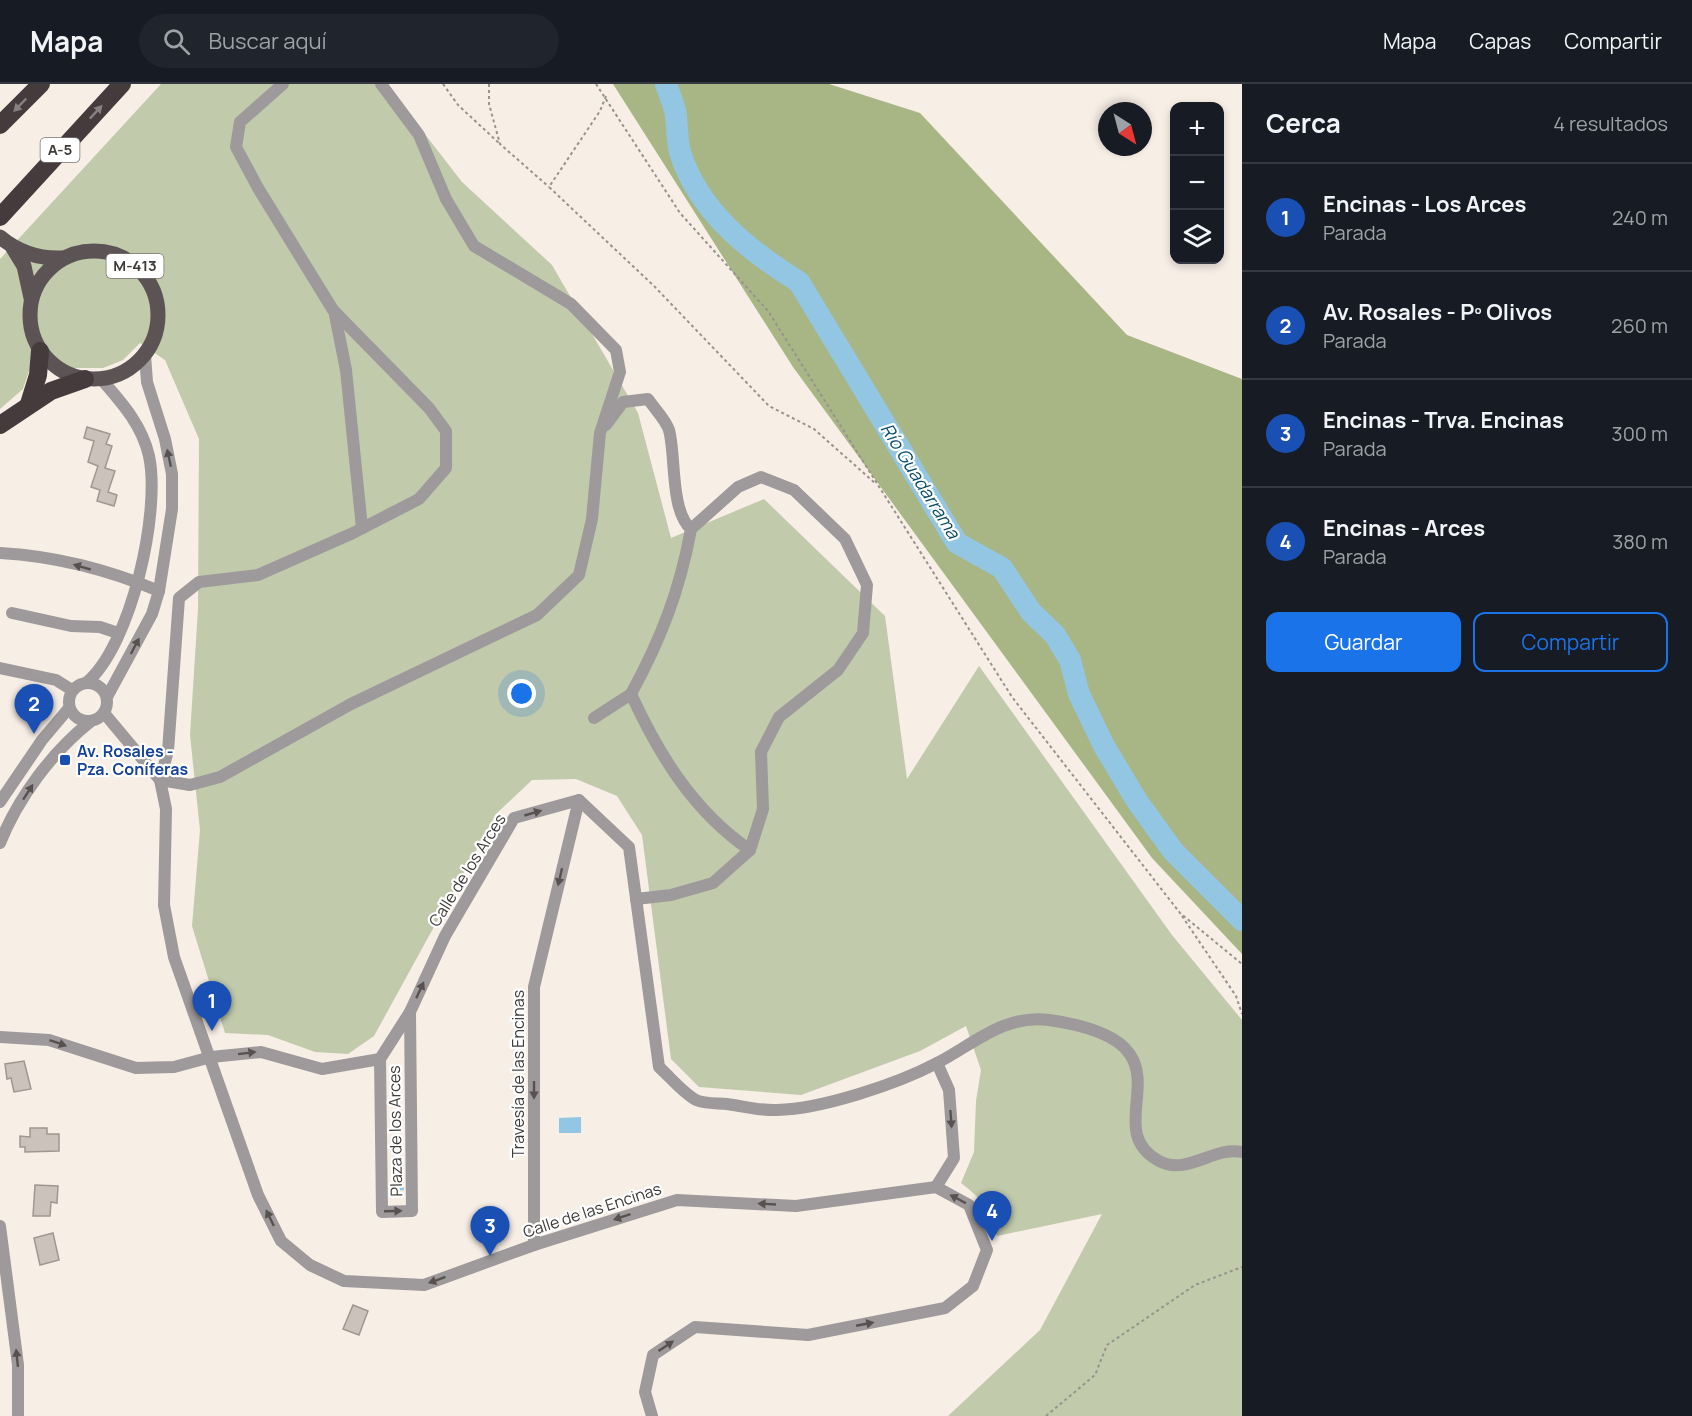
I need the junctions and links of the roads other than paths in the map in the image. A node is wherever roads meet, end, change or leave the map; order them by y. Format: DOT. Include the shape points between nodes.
graph roads {
  1 [pos="41,84"];
  2 [pos="122,84"];
  3 [pos="283,84"];
  4 [pos="381,84"];
  5 [pos="0,125"];
  6 [pos="0,217"];
  7 [pos="0,237"];
  8 [pos="14,248"];
  9 [pos="62,258"];
  10 [pos="31,298"];
  11 [pos="333,310"];
  12 [pos="40,351"];
  13 [pos="145,355"];
  14 [pos="93,379"];
  15 [pos="29,404"];
  16 [pos="0,425"];
  17 [pos="600,433"];
  18 [pos="362,528"];
  19 [pos="691,529"];
  20 [pos="0,553"];
  21 [pos="139,583"];
  22 [pos="159,591"];
  23 [pos="12,613"];
  24 [pos="118,633"];
  25 [pos="0,668"];
  26 [pos="86,683"];
  27 [pos="72,690"];
  28 [pos="631,694"];
  29 [pos="107,697"];
  30 [pos="69,708"];
  31 [pos="104,713"];
  32 [pos="594,718"];
  33 [pos="90,722"];
  34 [pos="160,780"];
  35 [pos="579,800"];
  36 [pos="0,802"];
  37 [pos="0,843"];
  38 [pos="750,850"];
  39 [pos="636,899"];
  40 [pos="410,1012"];
  41 [pos="0,1037"];
  42 [pos="211,1057"];
  43 [pos="380,1059"];
  44 [pos="937,1063"];
  45 [pos="1242,1152"];
  46 [pos="936,1187"];
  47 [pos="0,1226"];
  48 [pos="534,1245"];
  49 [pos="18,1416"];
  50 [pos="652,1416"];
  1 -- 5 [label="highway, one-way"];
  6 -- 2 [label="highway, A-5, one-way"];
  3 -- 11 [label="street" via="240,122 236,147"];
  4 -- 17 [label="street" via="419,135 446,199 474,246 571,304 616,350 620,372"];
  7 -- 8 [label="main road, M-413"];
  8 -- 9 [label="main road, M-413" via="32,255"];
  8 -- 10 [label="main road, M-413" via="24,266"];
  9 -- 10 [label="main road" via="44,274"];
  9 -- 13 [label="main road, M-413" via="93,250 113,253 132,262 147,277 156,296 159,316 155,337"];
  10 -- 12 [label="main road, M-413" via="32,334"];
  11 -- 18 [label="street" via="346,370"];
  11 -- 18 [label="street" via="429,408 446,431 446,468 419,499"];
  12 -- 14 [label="main road, M-413" via="67,374"];
  12 -- 15 [label="highway"];
  13 -- 14 [label="main road, M-413" via="118,375"];
  22 -- 13 [label="street, one-way" via="172,508 172,474 147,382"];
  14 -- 15 [label="highway" via="51,391"];
  14 -- 21 [label="street" via="132,415 150,458 150,510"];
  15 -- 16 [label="highway"];
  17 -- 19 [label="street" via="623,402 648,399 669,428 674,480 685,523"];
  17 -- 34 [label="street" via="592,519 579,575 537,615 351,704 220,777 190,785"];
  18 -- 34 [label="street" via="258,575 200,582 179,598 168,752"];
  19 -- 28 [label="street" via="674,601 654,652"];
  19 -- 38 [label="street" via="738,487 761,477 794,490 845,539 867,585 863,633 838,670 779,717 762,752 763,809"];
  21 -- 20 [label="street, one-way" via="41,555"];
  21 -- 22 [label="street"];
  21 -- 24 [label="street"];
  29 -- 22 [label="street, one-way" via="152,614"];
  23 -- 24 [label="street"];
  24 -- 26 [label="street" via="109,657"];
  25 -- 27 [label="street" via="56,680"];
  26 -- 27 [label="street"];
  26 -- 29 [label="street" via="100,687"];
  27 -- 30 [label="street"];
  28 -- 32 [label="street"];
  28 -- 38 [label="street" via="685,789 722,831"];
  29 -- 31 [label="street"];
  30 -- 33 [label="street" via="75,718"];
  30 -- 36 [label="street"];
  31 -- 33 [label="street"];
  31 -- 34 [label="street"];
  37 -- 33 [label="street, one-way" via="34,783 64,745"];
  34 -- 42 [label="street, Calle de las Encinas" via="166,818 164,905 174,957"];
  35 -- 39 [label="street" via="629,847"];
  40 -- 35 [label="street, Calle de los Arces, one-way" via="445,936 514,818"];
  35 -- 48 [label="street, Travesía de las Encinas, one-way" via="534,987"];
  38 -- 39 [label="street" via="713,883 671,895"];
  39 -- 44 [label="street" via="659,1067 697,1100 777,1110 871,1091"];
  40 -- 43 [label="street, Calle de los Arces"];
  43 -- 40 [label="street, Plaza de los Arces, one-way" via="382,1212 412,1211"];
  41 -- 42 [label="street, one-way" via="49,1040 136,1068 174,1066"];
  42 -- 43 [label="street, one-way" via="261,1052 322,1069"];
  48 -- 42 [label="street, Calle de las Encinas, one-way" via="424,1285 344,1281 310,1265 281,1241 258,1195"];
  44 -- 45 [label="street" via="981,1035 1033,1020 1107,1034 1136,1062 1139,1074 1135,1126 1137,1138 1148,1153 1170,1165 1183,1165 1224,1151"];
  44 -- 46 [label="street, one-way" via="949,1090 954,1158"];
  46 -- 48 [label="street, Calle de las Encinas, one-way" via="796,1206 677,1200"];
  50 -- 46 [label="street, one-way" via="645,1392 653,1355 695,1327 808,1335 945,1308 973,1286 987,1250 969,1205"];
  49 -- 47 [label="street, one-way" via="18,1365"];
}
